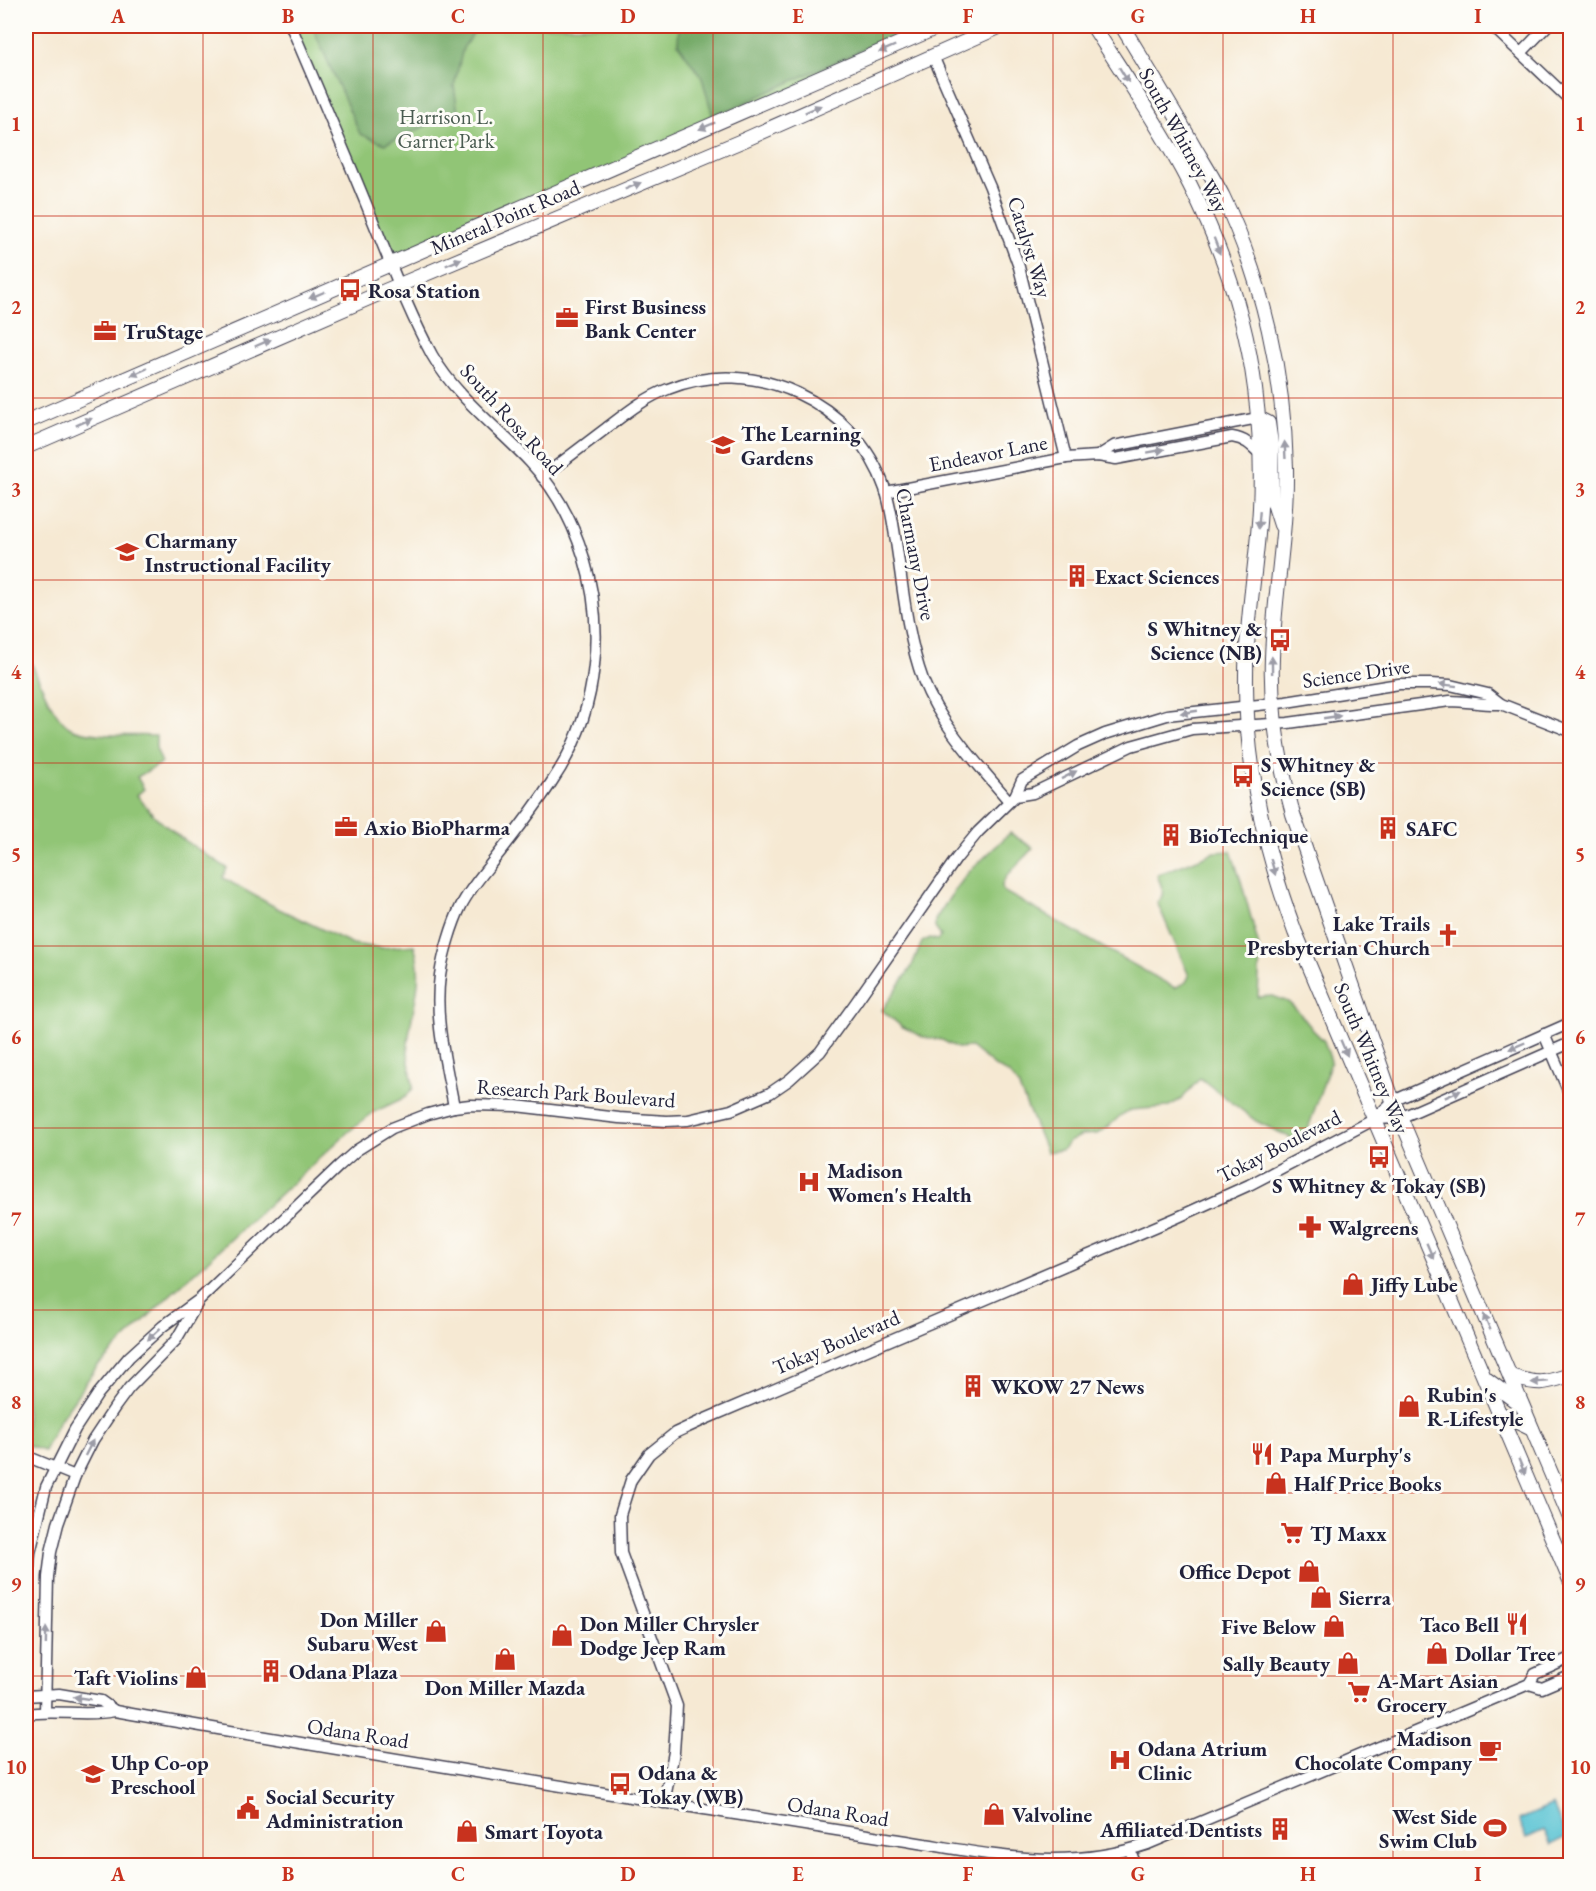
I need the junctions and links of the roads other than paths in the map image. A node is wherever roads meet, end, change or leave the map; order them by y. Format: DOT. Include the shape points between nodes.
graph roads {
  1 [pos="291,26"];
  2 [pos="940,26"];
  3 [pos="1001,26"];
  4 [pos="1093,26"];
  5 [pos="1122,26"];
  6 [pos="1492,26"];
  7 [pos="1547,26"];
  8 [pos="1521,53"];
  9 [pos="933,56"];
  10 [pos="1570,100"];
  11 [pos="390,263"];
  12 [pos="400,285"];
  13 [pos="1258,418"];
  14 [pos="26,422"];
  15 [pos="26,447"];
  16 [pos="1260,454"];
  17 [pos="1098,456"];
  18 [pos="1066,458"];
  19 [pos="542,477"];
  20 [pos="886,492"];
  21 [pos="1284,533"];
  22 [pos="1273,704"];
  23 [pos="1501,704"];
  24 [pos="1247,706"];
  25 [pos="1274,724"];
  26 [pos="1249,725"];
  27 [pos="1570,731"];
  28 [pos="1012,798"];
  29 [pos="1570,1023"];
  30 [pos="1544,1034"];
  31 [pos="1570,1043"];
  32 [pos="1552,1051"];
  33 [pos="1570,1095"];
  34 [pos="1393,1101"];
  35 [pos="454,1107"];
  36 [pos="1400,1118"];
  37 [pos="1375,1119"];
  38 [pos="200,1299"];
  39 [pos="1570,1375"];
  40 [pos="1510,1376"];
  41 [pos="1484,1377"];
  42 [pos="1523,1406"];
  43 [pos="1499,1413"];
  44 [pos="1533,1429"];
  45 [pos="26,1456"];
  46 [pos="55,1468"];
  47 [pos="75,1476"];
  48 [pos="1570,1518"];
  49 [pos="1570,1580"];
  50 [pos="26,1608"];
  51 [pos="1570,1658"];
  52 [pos="1570,1676"];
  53 [pos="1529,1684"];
  54 [pos="46,1694"];
  55 [pos="26,1696"];
  56 [pos="115,1711"];
  57 [pos="45,1712"];
  58 [pos="26,1713"];
  59 [pos="664,1803"];
  60 [pos="1130,1850"];
  61 [pos="1136,1866"];
  1 -- 11 [label="street, South Rosa Road"];
  2 -- 11 [label="main road, Mineral Point Road, one-way"];
  3 -- 9 [label="main road, Mineral Point Road"];
  4 -- 13 [label="main road, South Whitney Way, one-way" via="1172,153 1208,224 1234,294"];
  21 -- 5 [label="main road, South Whitney Way, one-way" via="1286,469 1280,389 1251,269 1221,194"];
  6 -- 8 [label="street"];
  7 -- 8 [label="street"];
  8 -- 10 [label="street"];
  12 -- 9 [label="main road, Mineral Point Road, one-way"];
  9 -- 18 [label="street, Catalyst Way" via="990,187 1019,267"];
  11 -- 12 [label="street, South Rosa Road"];
  11 -- 14 [label="main road, Mineral Point Road, one-way"];
  15 -- 12 [label="main road, Mineral Point Road, one-way"];
  12 -- 19 [label="street, South Rosa Road" via="443,371"];
  13 -- 16 [label="main road, South Whitney Way"];
  13 -- 17 [label="street, Endeavor Lane" via="1114,446"];
  13 -- 21 [label="main road" via="1268,423 1272,497"];
  17 -- 16 [label="street, Endeavor Lane, one-way" via="1116,459 1232,437 1242,438"];
  16 -- 24 [label="main road, South Whitney Way, one-way" via="1260,508 1247,645"];
  17 -- 18 [label="street, Endeavor Lane"];
  18 -- 20 [label="street, Endeavor Lane"];
  19 -- 20 [label="street, Charmany Drive" via="653,396 682,383 732,377 783,387 830,413 860,442"];
  19 -- 35 [label="street, South Rosa Road" via="569,523 585,562 595,618 591,691 566,759 461,905 450,936 438,1004"];
  20 -- 28 [label="street, Charmany Drive" via="912,641 924,681 950,729"];
  22 -- 21 [label="main road, South Whitney Way, one-way" via="1272,658"];
  23 -- 22 [label="street, Science Drive, one-way" via="1488,694 1430,684 1399,684"];
  22 -- 24 [label="street, Science Drive"];
  22 -- 25 [label="main road, South Whitney Way"];
  25 -- 23 [label="street, Science Drive, one-way" via="1450,700"];
  23 -- 27 [label="street, Science Drive"];
  24 -- 26 [label="main road, South Whitney Way"];
  24 -- 28 [label="street, Research Park Boulevard, one-way" via="1167,715 1105,734 1022,780"];
  25 -- 26 [label="street, Science Drive"];
  25 -- 34 [label="main road, South Whitney Way" via="1293,814"];
  28 -- 26 [label="street, Research Park Boulevard, one-way" via="1033,793 1131,747 1165,736 1192,729"];
  26 -- 37 [label="main road, South Whitney Way, one-way" via="1258,806 1279,889"];
  28 -- 35 [label="street, Research Park Boulevard" via="956,859 820,1052 770,1093 731,1110 667,1121 508,1106"];
  29 -- 30 [label="street, Tokay Boulevard"];
  30 -- 32 [label="street"];
  30 -- 34 [label="street, Tokay Boulevard, one-way"];
  31 -- 32 [label="street, Tokay Boulevard"];
  32 -- 33 [label="street"];
  36 -- 32 [label="street, Tokay Boulevard, one-way"];
  34 -- 36 [label="main road, South Whitney Way"];
  34 -- 37 [label="street, Tokay Boulevard"];
  35 -- 38 [label="street, Research Park Boulevard" via="401,1124 357,1150"];
  36 -- 37 [label="street, Tokay Boulevard"];
  40 -- 36 [label="main road, South Whitney Way, one-way"];
  37 -- 41 [label="main road, South Whitney Way, one-way"];
  37 -- 59 [label="street, Tokay Boulevard" via="1250,1185 703,1420 675,1433 649,1454 631,1480 620,1515 621,1553 677,1706 674,1752"];
  38 -- 46 [label="street, Research Park Boulevard, one-way" via="163,1326 113,1375 75,1429"];
  47 -- 38 [label="street, Research Park Boulevard, one-way" via="115,1407 176,1340"];
  39 -- 40 [label="main road, one-way" via="1537,1383"];
  40 -- 42 [label="main road, South Whitney Way"];
  41 -- 42 [label="main road"];
  41 -- 43 [label="main road, South Whitney Way"];
  42 -- 44 [label="main road, South Whitney Way"];
  43 -- 44 [label="main road"];
  43 -- 49 [label="main road, South Whitney Way, one-way"];
  44 -- 48 [label="main road, South Whitney Way"];
  45 -- 46 [label="street"];
  46 -- 47 [label="street"];
  46 -- 50 [label="street, Research Park Boulevard" via="46,1487 30,1553"];
  54 -- 47 [label="street, Research Park Boulevard, one-way" via="50,1561"];
  51 -- 53 [label="street, Odana Road" via="1535,1674"];
  52 -- 53 [label="street, Odana Road" via="1542,1688"];
  53 -- 60 [label="street, Odana Road"];
  54 -- 55 [label="street, Odana Road"];
  56 -- 54 [label="street, Odana Road, one-way" via="101,1701"];
  54 -- 57 [label="street, Research Park Boulevard"];
  56 -- 57 [label="street, Odana Road"];
  56 -- 59 [label="street, Odana Road"];
  57 -- 58 [label="street, Odana Road"];
  59 -- 60 [label="street, Odana Road" via="1015,1858 1083,1858"];
  60 -- 61 [label="street"];
}
